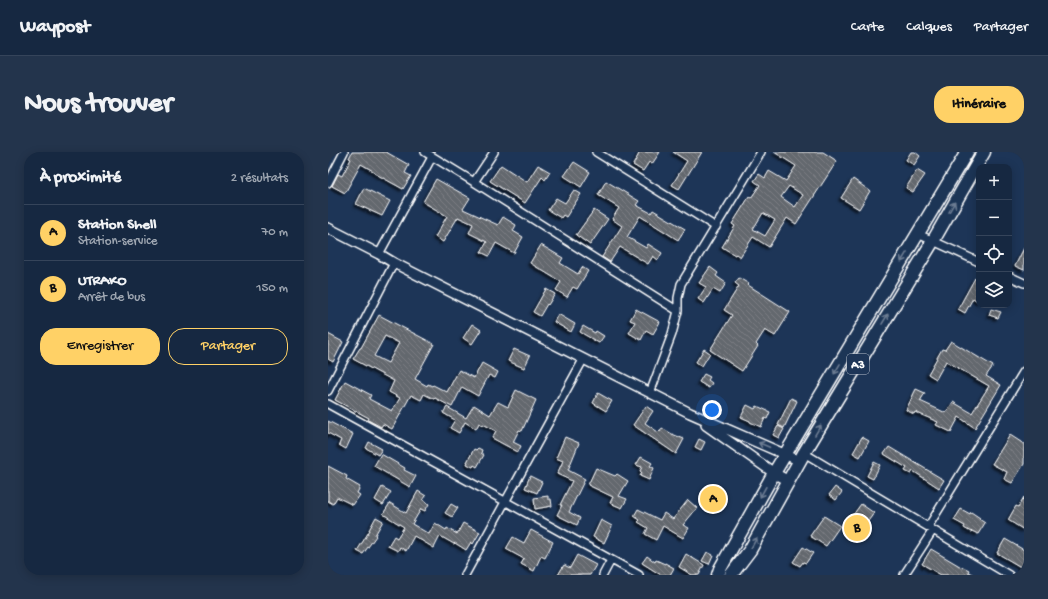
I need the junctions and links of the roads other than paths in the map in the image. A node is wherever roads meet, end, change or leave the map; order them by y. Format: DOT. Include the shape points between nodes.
graph roads {
  1 [pos="344,152"];
  2 [pos="425,152"];
  3 [pos="494,152"];
  4 [pos="596,152"];
  5 [pos="761,152"];
  6 [pos="967,152"];
  7 [pos="984,152"];
  8 [pos="432,157"];
  9 [pos="474,182"];
  10 [pos="328,183"];
  11 [pos="716,227"];
  12 [pos="328,228"];
  13 [pos="918,234"];
  14 [pos="933,241"];
  15 [pos="379,254"];
  16 [pos="976,261"];
  17 [pos="394,263"];
  18 [pos="1012,277"];
  19 [pos="1024,283"];
  20 [pos="678,311"];
  21 [pos="583,360"];
  22 [pos="1024,371"];
  23 [pos="328,391"];
  24 [pos="650,393"];
  25 [pos="328,404"];
  26 [pos="690,413"];
  27 [pos="785,454"];
  28 [pos="802,457"];
  29 [pos="774,473"];
  30 [pos="789,481"];
  31 [pos="505,501"];
  32 [pos="930,529"];
  33 [pos="611,560"];
  34 [pos="465,575"];
  35 [pos="603,575"];
  36 [pos="639,575"];
  37 [pos="718,575"];
  38 [pos="731,575"];
  39 [pos="904,575"];
  40 [pos="1009,575"];
  1 -- 10 [label="street"];
  2 -- 8 [label="street"];
  3 -- 9 [label="street"];
  4 -- 11 [label="street"];
  5 -- 11 [label="street"];
  6 -- 13 [label="highway, A3"];
  14 -- 7 [label="highway, A3, one-way"];
  8 -- 9 [label="street"];
  8 -- 15 [label="street"];
  9 -- 20 [label="street"];
  11 -- 20 [label="street" via="681,284"];
  12 -- 15 [label="street"];
  13 -- 14 [label="street"];
  13 -- 27 [label="highway, A3, one-way"];
  14 -- 16 [label="street"];
  28 -- 14 [label="highway, A3, one-way"];
  15 -- 17 [label="street"];
  17 -- 21 [label="street"];
  17 -- 23 [label="street"];
  18 -- 19 [label="street"];
  20 -- 24 [label="street"];
  21 -- 24 [label="street"];
  21 -- 31 [label="street"];
  22 -- 32 [label="street"];
  24 -- 26 [label="street"];
  25 -- 31 [label="street"];
  27 -- 26 [label="street, one-way"];
  26 -- 29 [label="street"];
  27 -- 28 [label="street"];
  27 -- 29 [label="highway, A3"];
  28 -- 30 [label="highway, A3"];
  28 -- 32 [label="street"];
  29 -- 30 [label="street"];
  29 -- 37 [label="highway, A3, one-way"];
  38 -- 30 [label="highway, A3, one-way" via="750,550"];
  31 -- 33 [label="street"];
  31 -- 34 [label="street"];
  32 -- 39 [label="street"];
  32 -- 40 [label="street"];
  33 -- 35 [label="street"];
  33 -- 36 [label="street"];
}
